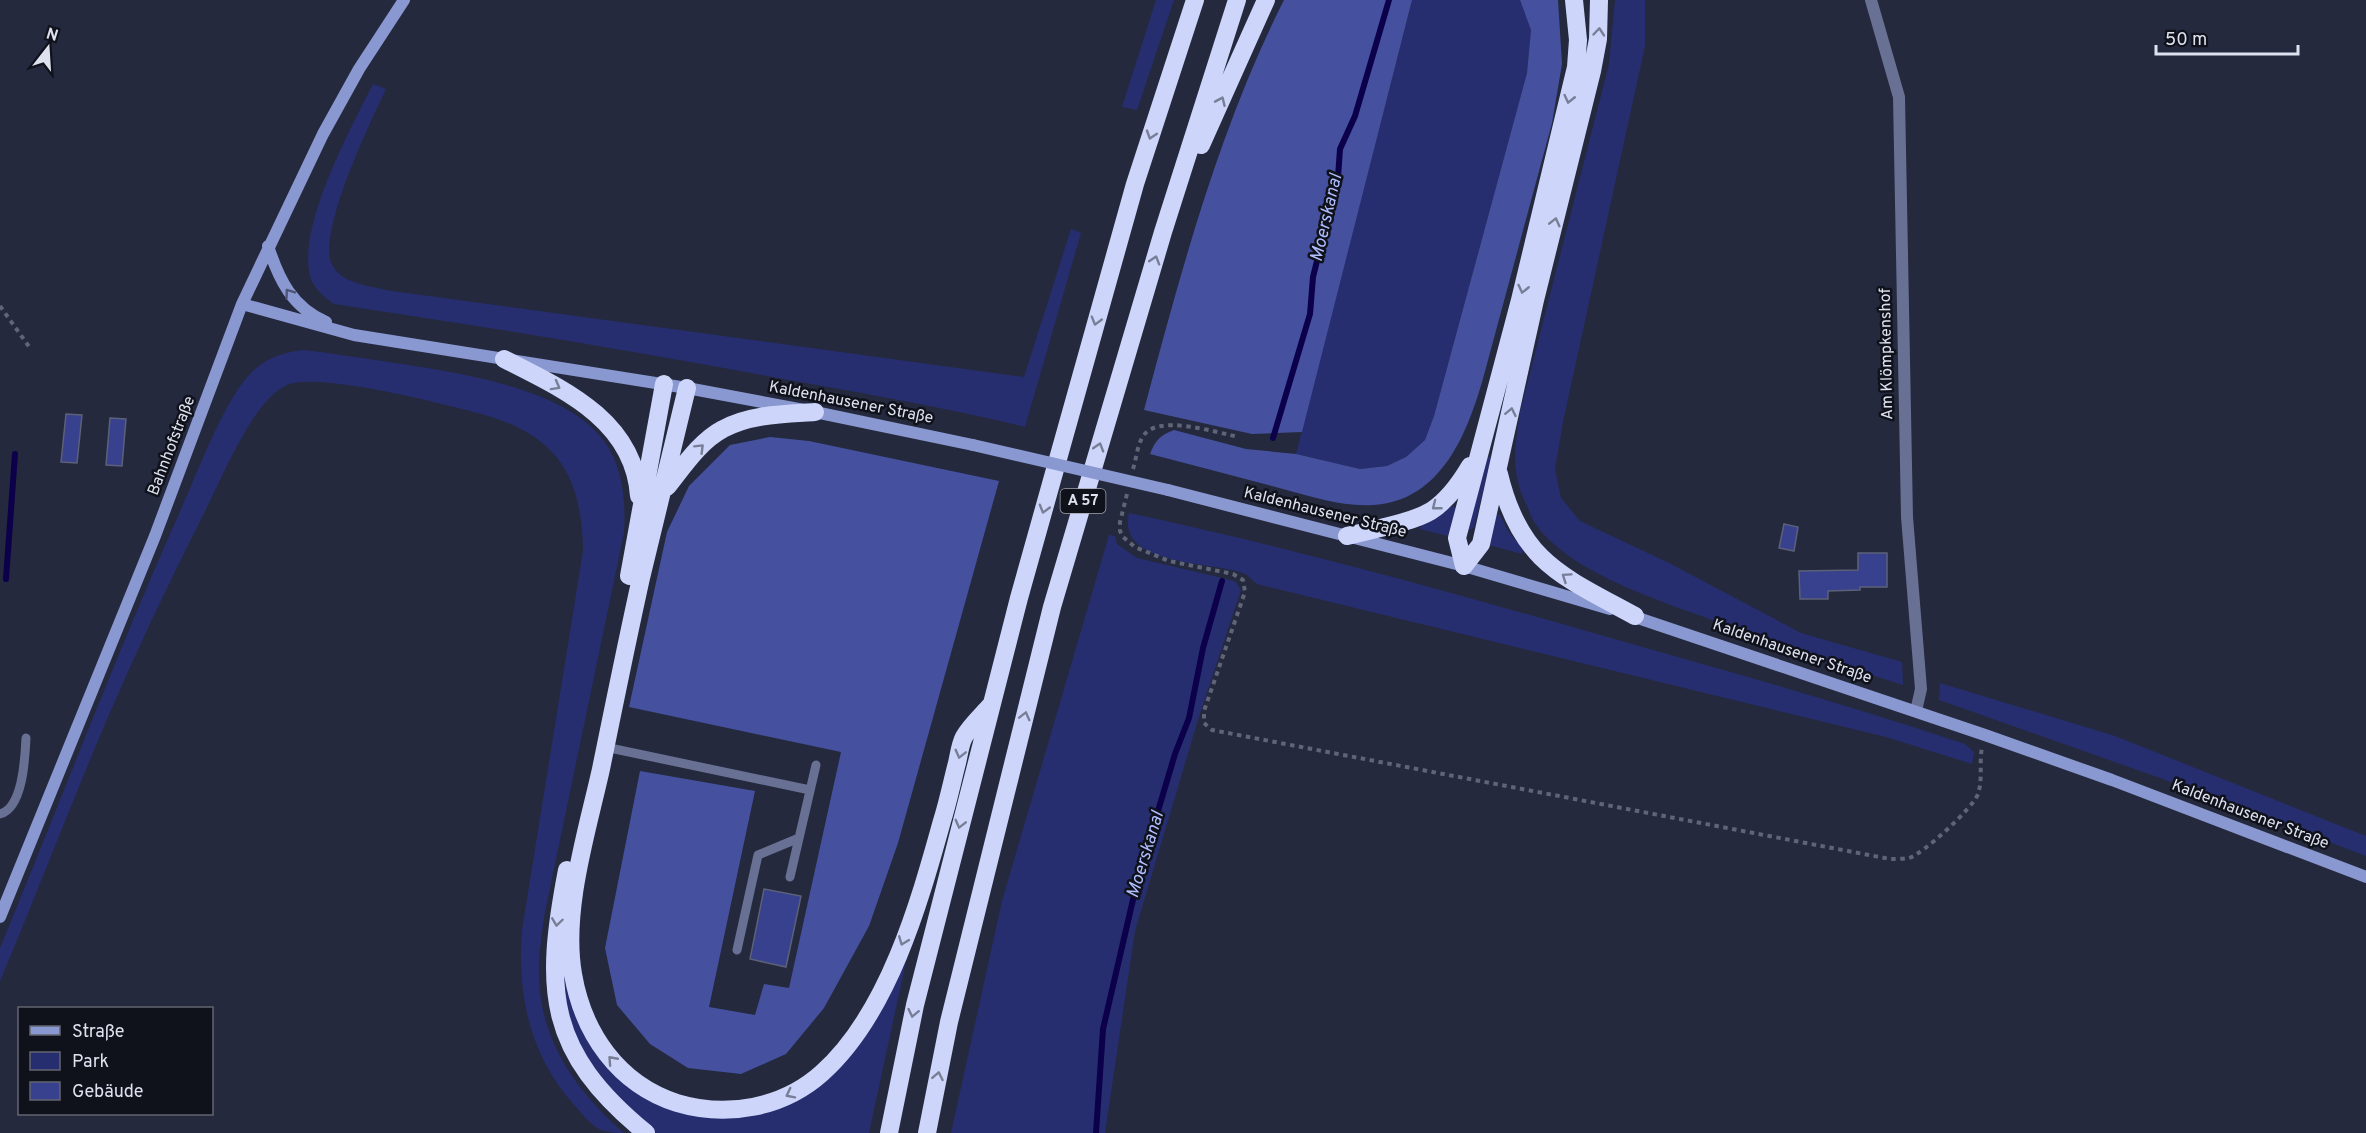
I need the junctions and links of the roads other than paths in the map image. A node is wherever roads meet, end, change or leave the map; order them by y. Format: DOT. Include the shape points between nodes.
graph roads {
  1 [pos="404,0"];
  2 [pos="1195,0"];
  3 [pos="1237,0"];
  4 [pos="1266,0"];
  5 [pos="1574,0"];
  6 [pos="1599,0"];
  7 [pos="1871,0"];
  8 [pos="1163,232"];
  9 [pos="268,246"];
  10 [pos="242,304"];
  11 [pos="354,335"];
  12 [pos="504,359"];
  13 [pos="664,384"];
  14 [pos="687,388"];
  15 [pos="815,412"];
  16 [pos="1482,443"];
  17 [pos="1498,469"];
  18 [pos="663,493"];
  19 [pos="641,515"];
  20 [pos="1347,536"];
  21 [pos="1464,566"];
  22 [pos="1635,616"];
  23 [pos="990,706"];
  24 [pos="1916,711"];
  25 [pos="26,738"];
  26 [pos="605,747"];
  27 [pos="816,765"];
  28 [pos="810,790"];
  29 [pos="0,814"];
  30 [pos="799,838"];
  31 [pos="790,877"];
  32 [pos="2366,877"];
  33 [pos="0,917"];
  34 [pos="737,950"];
  35 [pos="646,1133"];
  36 [pos="889,1133"];
  37 [pos="927,1133"];
  1 -- 9 [label="main road, Bahnhofstraße" via="323,134"];
  2 -- 23 [label="highway, A 57, one-way" via="1135,184"];
  3 -- 8 [label="highway, A 57"];
  8 -- 4 [label="highway, one-way"];
  5 -- 16 [label="highway, one-way" via="1576,68"];
  17 -- 6 [label="highway, one-way" via="1592,71"];
  7 -- 24 [label="street, Am Klömpkenshof" via="1899,97 1907,517 1921,689"];
  37 -- 8 [label="highway, A 57, one-way" via="949,1023 1052,607"];
  9 -- 10 [label="main road, Bahnhofstraße"];
  11 -- 9 [label="main road, one-way" via="299,306 281,281"];
  10 -- 11 [label="main road, Kaldenhausener Straße"];
  10 -- 33 [label="main road, Bahnhofstraße" via="151,547"];
  11 -- 12 [label="main road, Kaldenhausener Straße"];
  12 -- 13 [label="main road, Kaldenhausener Straße"];
  12 -- 19 [label="highway, one-way" via="580,400 617,434 639,486"];
  13 -- 14 [label="main road, Kaldenhausener Straße"];
  13 -- 19 [label="highway"];
  14 -- 15 [label="main road, Kaldenhausener Straße"];
  14 -- 18 [label="highway"];
  18 -- 15 [label="highway, one-way" via="683,466 721,429 741,421"];
  15 -- 20 [label="main road, Kaldenhausener Straße, bridge" via="1168,490"];
  16 -- 20 [label="highway, one-way" via="1455,489 1430,511"];
  16 -- 21 [label="highway" via="1457,538"];
  17 -- 21 [label="highway" via="1481,544"];
  22 -- 17 [label="highway, one-way" via="1542,560 1520,531 1506,503"];
  18 -- 26 [label="highway"];
  19 -- 35 [label="highway, one-way" via="557,921 554,974 564,1030 575,1055 608,1098"];
  20 -- 21 [label="main road, Kaldenhausener Straße"];
  21 -- 22 [label="main road, Kaldenhausener Straße"];
  22 -- 24 [label="main road, Kaldenhausener Straße"];
  23 -- 26 [label="highway, one-way" via="964,737 923,886 895,960 867,1018 820,1075 788,1095 744,1109 697,1108 636,1083 604,1051 583,1014 573,972 573,909"];
  23 -- 36 [label="highway, A 57, one-way" via="915,1005"];
  24 -- 32 [label="main road, Kaldenhausener Straße" via="2123,784"];
  25 -- 29 [label="lane" via="24,773 12,806"];
  26 -- 28 [label="lane"];
  27 -- 28 [label="lane"];
  28 -- 30 [label="lane"];
  30 -- 31 [label="lane"];
  30 -- 34 [label="lane" via="758,855"];
}
